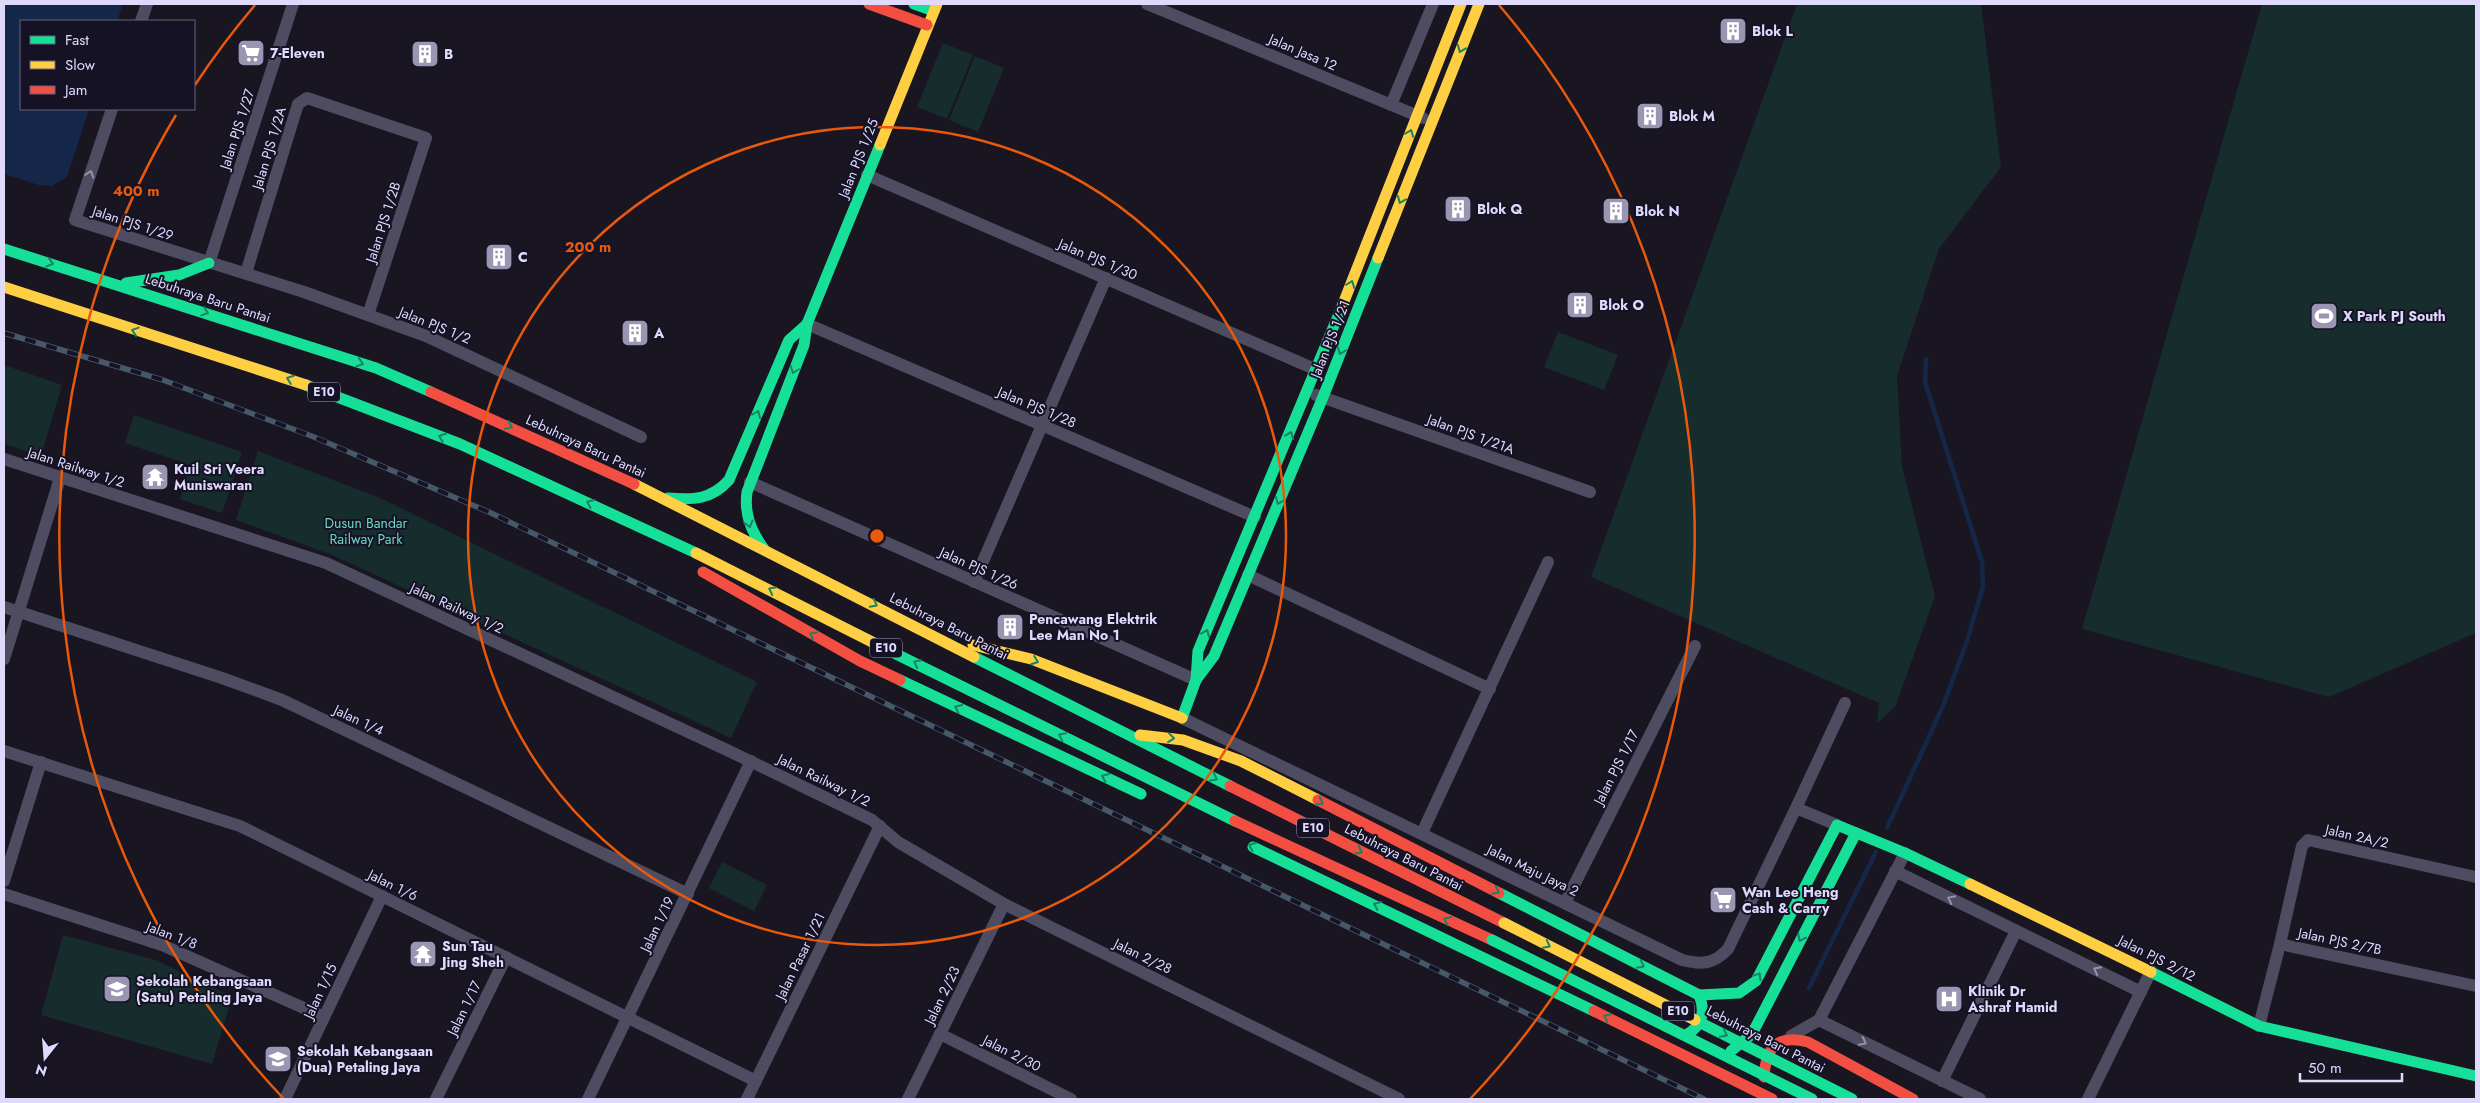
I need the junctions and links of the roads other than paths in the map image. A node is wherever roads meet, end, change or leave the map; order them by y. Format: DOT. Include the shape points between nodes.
graph roads {
  1 [pos="146,4"];
  2 [pos="293,4"];
  3 [pos="869,4"];
  4 [pos="914,4"];
  5 [pos="1147,4"];
  6 [pos="1433,4"];
  7 [pos="1461,4"];
  8 [pos="1479,4"];
  9 [pos="935,7"];
  10 [pos="1164,7"];
  11 [pos="141,20"];
  12 [pos="927,25"];
  13 [pos="1391,105"];
  14 [pos="112,110"];
  15 [pos="1417,116"];
  16 [pos="1432,122"];
  17 [pos="426,138"];
  18 [pos="867,175"];
  19 [pos="4,249"];
  20 [pos="209,264"];
  21 [pos="246,273"];
  22 [pos="1106,278"];
  23 [pos="116,284"];
  24 [pos="4,286"];
  25 [pos="368,315"];
  26 [pos="807,324"];
  27 [pos="1317,370"];
  28 [pos="1308,392"];
  29 [pos="1322,397"];
  30 [pos="1042,425"];
  31 [pos="641,437"];
  32 [pos="4,459"];
  33 [pos="60,478"];
  34 [pos="750,482"];
  35 [pos="1590,492"];
  36 [pos="662,497"];
  37 [pos="1255,517"];
  38 [pos="634,524"];
  39 [pos="764,549"];
  40 [pos="1548,562"];
  41 [pos="1248,575"];
  42 [pos="974,582"];
  43 [pos="4,607"];
  44 [pos="19,612"];
  45 [pos="937,636"];
  46 [pos="1694,646"];
  47 [pos="4,658"];
  48 [pos="1196,680"];
  49 [pos="1490,689"];
  50 [pos="1845,703"];
  51 [pos="1182,718"];
  52 [pos="1123,733"];
  53 [pos="4,751"];
  54 [pos="41,762"];
  55 [pos="751,762"];
  56 [pos="1154,800"];
  57 [pos="1796,808"];
  58 [pos="1837,825"];
  59 [pos="880,826"];
  60 [pos="1422,833"];
  61 [pos="1856,833"];
  62 [pos="1243,842"];
  63 [pos="1905,853"];
  64 [pos="1895,871"];
  65 [pos="2476,877"];
  66 [pos="4,881"];
  67 [pos="4,894"];
  68 [pos="688,894"];
  69 [pos="382,896"];
  70 [pos="1565,903"];
  71 [pos="1004,904"];
  72 [pos="2016,931"];
  73 [pos="2280,944"];
  74 [pos="506,957"];
  75 [pos="2151,971"];
  76 [pos="2476,986"];
  77 [pos="2141,992"];
  78 [pos="1699,995"];
  79 [pos="324,1017"];
  80 [pos="628,1018"];
  81 [pos="1819,1020"];
  82 [pos="2259,1026"];
  83 [pos="940,1034"];
  84 [pos="1789,1037"];
  85 [pos="1651,1038"];
  86 [pos="2476,1076"];
  87 [pos="756,1081"];
  88 [pos="1942,1081"];
  89 [pos="285,1099"];
  90 [pos="436,1099"];
  91 [pos="588,1099"];
  92 [pos="747,1099"];
  93 [pos="908,1099"];
  94 [pos="1071,1099"];
  95 [pos="1399,1099"];
  96 [pos="1772,1099"];
  97 [pos="1778,1099"];
  98 [pos="1812,1099"];
  99 [pos="1852,1099"];
  100 [pos="1913,1099"];
  101 [pos="1980,1099"];
  102 [pos="2088,1099"];
  1 -- 11 [label="street"];
  2 -- 20 [label="street, Jalan PJS 1/27"];
  3 -- 12 [label="main road"];
  4 -- 9 [label="main road"];
  5 -- 10 [label="street, Jalan Jasa 12"];
  6 -- 13 [label="street"];
  7 -- 15 [label="main road, Jalan PJS 1/21"];
  8 -- 16 [label="main road, Jalan PJS 1/21, one-way"];
  9 -- 12 [label="main road, Jalan PJS 1/25"];
  10 -- 13 [label="street, Jalan Jasa 12"];
  12 -- 18 [label="main road, Jalan PJS 1/25"];
  13 -- 15 [label="street, Jalan Jasa 12"];
  20 -- 14 [label="street, Jalan PJS 1/29, one-way" via="75,220"];
  15 -- 16 [label="street, Jalan Jasa 12"];
  27 -- 15 [label="main road, Jalan PJS 1/21, one-way"];
  16 -- 29 [label="main road, Jalan PJS 1/21, one-way"];
  17 -- 21 [label="street, Jalan PJS 1/2A" via="307,98 298,104"];
  17 -- 25 [label="street, Jalan PJS 1/2B"];
  18 -- 22 [label="street, Jalan PJS 1/30"];
  18 -- 26 [label="main road, Jalan PJS 1/25"];
  19 -- 23 [label="main road, Lebuhraya Baru Pantai / E10, one-way"];
  20 -- 21 [label="street, Jalan PJS 1/2"];
  20 -- 23 [label="main road" via="170,279"];
  21 -- 25 [label="street, Jalan PJS 1/2"];
  22 -- 27 [label="street, Jalan PJS 1/30"];
  22 -- 30 [label="street"];
  23 -- 36 [label="main road, Lebuhraya Baru Pantai / E10, one-way" via="376,368"];
  38 -- 24 [label="main road, E10, one-way" via="457,443 286,377"];
  25 -- 31 [label="street, Jalan PJS 1/2" via="441,342"];
  26 -- 30 [label="street, Jalan PJS 1/28"];
  26 -- 34 [label="main road, Jalan PJS 1/25, one-way" via="804,345"];
  36 -- 26 [label="main road, Jalan PJS 1/25, one-way" via="700,500 719,492 729,480 789,340"];
  27 -- 28 [label="main road, Jalan PJS 1/21"];
  28 -- 29 [label="street, Jalan PJS 1/21A"];
  37 -- 28 [label="main road, Jalan PJS 1/21, one-way"];
  29 -- 35 [label="street, Jalan PJS 1/21A"];
  29 -- 41 [label="main road, Jalan PJS 1/21, one-way"];
  30 -- 37 [label="street, Jalan PJS 1/28"];
  30 -- 42 [label="street"];
  32 -- 33 [label="street, Jalan Railway 1/2"];
  33 -- 44 [label="street"];
  33 -- 55 [label="street, Jalan Railway 1/2" via="326,564"];
  34 -- 39 [label="main road, Jalan PJS 1/25, one-way" via="745,502 748,522 751,532"];
  34 -- 42 [label="street, Jalan PJS 1/26"];
  36 -- 39 [label="main road, Lebuhraya Baru Pantai / E10"];
  48 -- 37 [label="main road, Jalan PJS 1/21, one-way" via="1198,652"];
  56 -- 38 [label="main road, one-way" via="860,661 713,578"];
  98 -- 38 [label="main road, E10, one-way, bridge" via="1483,936 1137,774"];
  39 -- 45 [label="main road, Lebuhraya Baru Pantai / E10, one-way"];
  40 -- 49 [label="street"];
  41 -- 48 [label="main road, Jalan PJS 1/21" via="1214,656"];
  41 -- 49 [label="street"];
  42 -- 48 [label="street, Jalan PJS 1/26"];
  43 -- 44 [label="street, Jalan 1/4"];
  44 -- 47 [label="street"];
  44 -- 68 [label="street, Jalan 1/4" via="282,700"];
  45 -- 51 [label="main road, one-way" via="1031,659"];
  45 -- 52 [label="main road, Lebuhraya Baru Pantai / E10"];
  46 -- 70 [label="street, Jalan PJS 1/17"];
  48 -- 51 [label="main road, Jalan PJS 1/21"];
  49 -- 60 [label="street"];
  50 -- 57 [label="street, Jalan Maju Jaya 2"];
  51 -- 60 [label="street, Jalan Maju Jaya 2"];
  52 -- 78 [label="main road, one-way" via="1183,740 1241,761"];
  52 -- 99 [label="main road, Lebuhraya Baru Pantai / E10, one-way, bridge"];
  53 -- 54 [label="street, Jalan 1/6"];
  54 -- 66 [label="street"];
  54 -- 69 [label="street, Jalan 1/6" via="240,826"];
  55 -- 59 [label="street, Jalan Railway 1/2"];
  55 -- 68 [label="street, Jalan 1/19"];
  57 -- 58 [label="street"];
  57 -- 70 [label="street, Jalan Maju Jaya 2" via="1728,949 1709,963 1682,960"];
  58 -- 61 [label="main road, Jalan PJS 2/12"];
  78 -- 58 [label="main road, one-way" via="1739,993 1756,981"];
  59 -- 71 [label="street, Jalan 2/28" via="898,842"];
  59 -- 87 [label="street, Jalan Pasar 1/21"];
  60 -- 70 [label="street, Jalan Maju Jaya 2"];
  61 -- 63 [label="main road, Jalan PJS 2/12"];
  61 -- 85 [label="main road, one-way" via="1752,1034 1733,1051 1720,1055 1685,1049"];
  85 -- 62 [label="main road, one-way"];
  63 -- 64 [label="street"];
  63 -- 75 [label="main road, Jalan PJS 2/12"];
  72 -- 64 [label="street, one-way"];
  64 -- 81 [label="street"];
  65 -- 73 [label="street, Jalan 2A/2" via="2308,840 2302,846"];
  67 -- 79 [label="street, Jalan 1/8" via="162,945"];
  68 -- 80 [label="street, Jalan 1/19"];
  69 -- 74 [label="street, Jalan 1/6"];
  69 -- 79 [label="street, Jalan 1/15"];
  71 -- 83 [label="street, Jalan 2/23"];
  71 -- 95 [label="street, Jalan 2/28"];
  77 -- 72 [label="street, one-way"];
  72 -- 88 [label="street"];
  73 -- 76 [label="street, Jalan PJS 2/7B"];
  73 -- 82 [label="street, Jalan PJS 2/7B"];
  74 -- 80 [label="street, Jalan 1/6"];
  74 -- 90 [label="street, Jalan 1/17"];
  75 -- 77 [label="street"];
  75 -- 82 [label="main road, Jalan PJS 2/12"];
  77 -- 102 [label="street"];
  78 -- 85 [label="main road" via="1704,1004 1704,1014 1695,1031 1674,1038"];
  79 -- 89 [label="street, Jalan 1/15"];
  80 -- 87 [label="street, Jalan 1/6"];
  80 -- 91 [label="street, Jalan 1/19"];
  81 -- 84 [label="street"];
  81 -- 88 [label="street, one-way"];
  82 -- 86 [label="main road, Jalan PJS 2/12"];
  83 -- 93 [label="street, Jalan 2/23"];
  83 -- 94 [label="street, Jalan 2/30"];
  84 -- 97 [label="main road" via="1773,1048 1764,1068 1764,1080"];
  84 -- 100 [label="main road" via="1808,1042"];
  85 -- 96 [label="main road"];
  87 -- 92 [label="street, Jalan Pasar 1/21"];
  88 -- 101 [label="street"];
}
